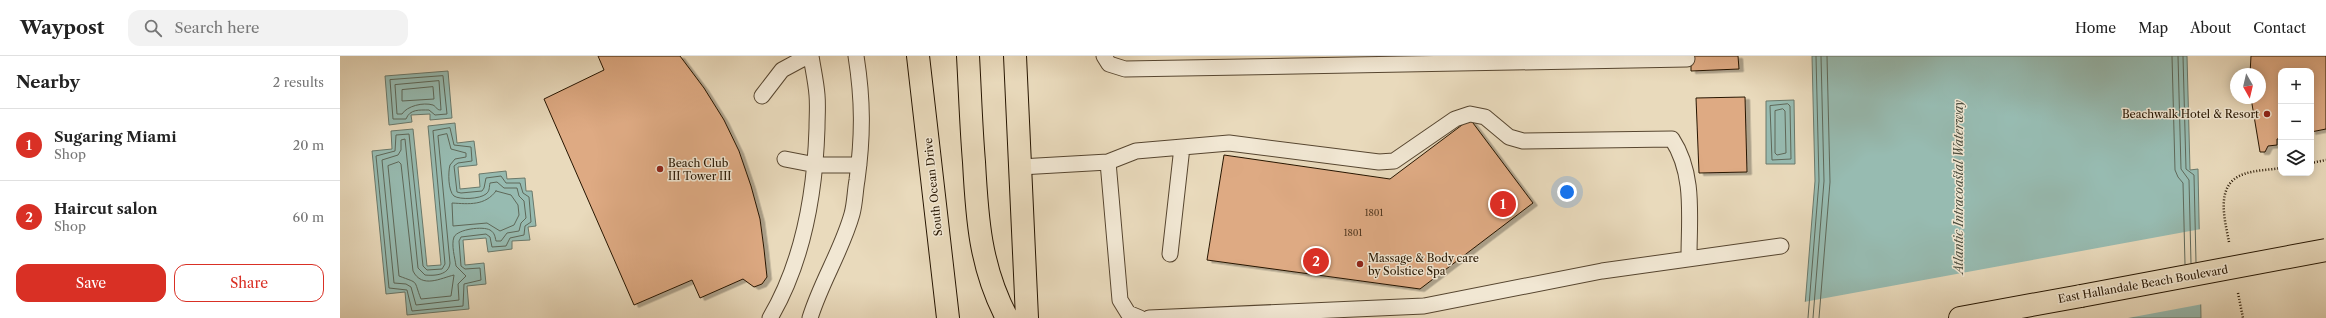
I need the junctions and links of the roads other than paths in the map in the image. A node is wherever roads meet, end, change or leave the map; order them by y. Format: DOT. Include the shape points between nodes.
graph roads {
  1 [pos="809,56"];
  2 [pos="856,56"];
  3 [pos="918,56"];
  4 [pos="968,56"];
  5 [pos="1015,56"];
  6 [pos="1104,56"];
  7 [pos="1611,58"];
  8 [pos="1378,59"];
  9 [pos="1686,59"];
  10 [pos="762,96"];
  11 [pos="1182,147"];
  12 [pos="784,159"];
  13 [pos="1108,162"];
  14 [pos="816,165"];
  15 [pos="859,165"];
  16 [pos="1020,167"];
  17 [pos="1781,246"];
  18 [pos="2326,250"];
  19 [pos="1170,254"];
  20 [pos="1023,255"];
  21 [pos="1690,257"];
  22 [pos="943,313"];
  23 [pos="770,318"];
  24 [pos="810,318"];
  25 [pos="1007,318"];
  26 [pos="1028,318"];
  27 [pos="1040,318"];
  28 [pos="1140,318"];
  29 [pos="1149,318"];
  30 [pos="1960,318"];
  1 -- 10 [label="lane" via="782,70"];
  1 -- 14 [label="lane" via="817,96"];
  2 -- 15 [label="lane" via="862,92"];
  3 -- 22 [label="main road, South Ocean Drive"];
  4 -- 25 [label="main road" via="978,225 983,255 994,293"];
  5 -- 16 [label="main road"];
  6 -- 8 [label="lane" via="1109,64 1125,69"];
  7 -- 8 [label="lane"];
  7 -- 9 [label="lane"];
  11 -- 13 [label="lane" via="1136,152"];
  11 -- 19 [label="lane"];
  11 -- 21 [label="lane" via="1229,143 1379,162 1394,161 1456,119 1470,114 1485,117 1509,137 1523,141 1672,139 1680,151 1688,178"];
  12 -- 14 [label="lane"];
  13 -- 16 [label="lane"];
  13 -- 28 [label="lane" via="1120,300 1128,314"];
  14 -- 15 [label="lane"];
  14 -- 23 [label="lane" via="808,216 792,273"];
  15 -- 24 [label="lane" via="852,213 835,261 816,298"];
  16 -- 20 [label="main road"];
  17 -- 21 [label="lane"];
  18 -- 30 [label="main road, East Hallandale Beach Boulevard, bridge"];
  20 -- 26 [label="main road"];
  20 -- 27 [label="main road"];
  21 -- 29 [label="lane" via="1602,271 1424,306"];
}
